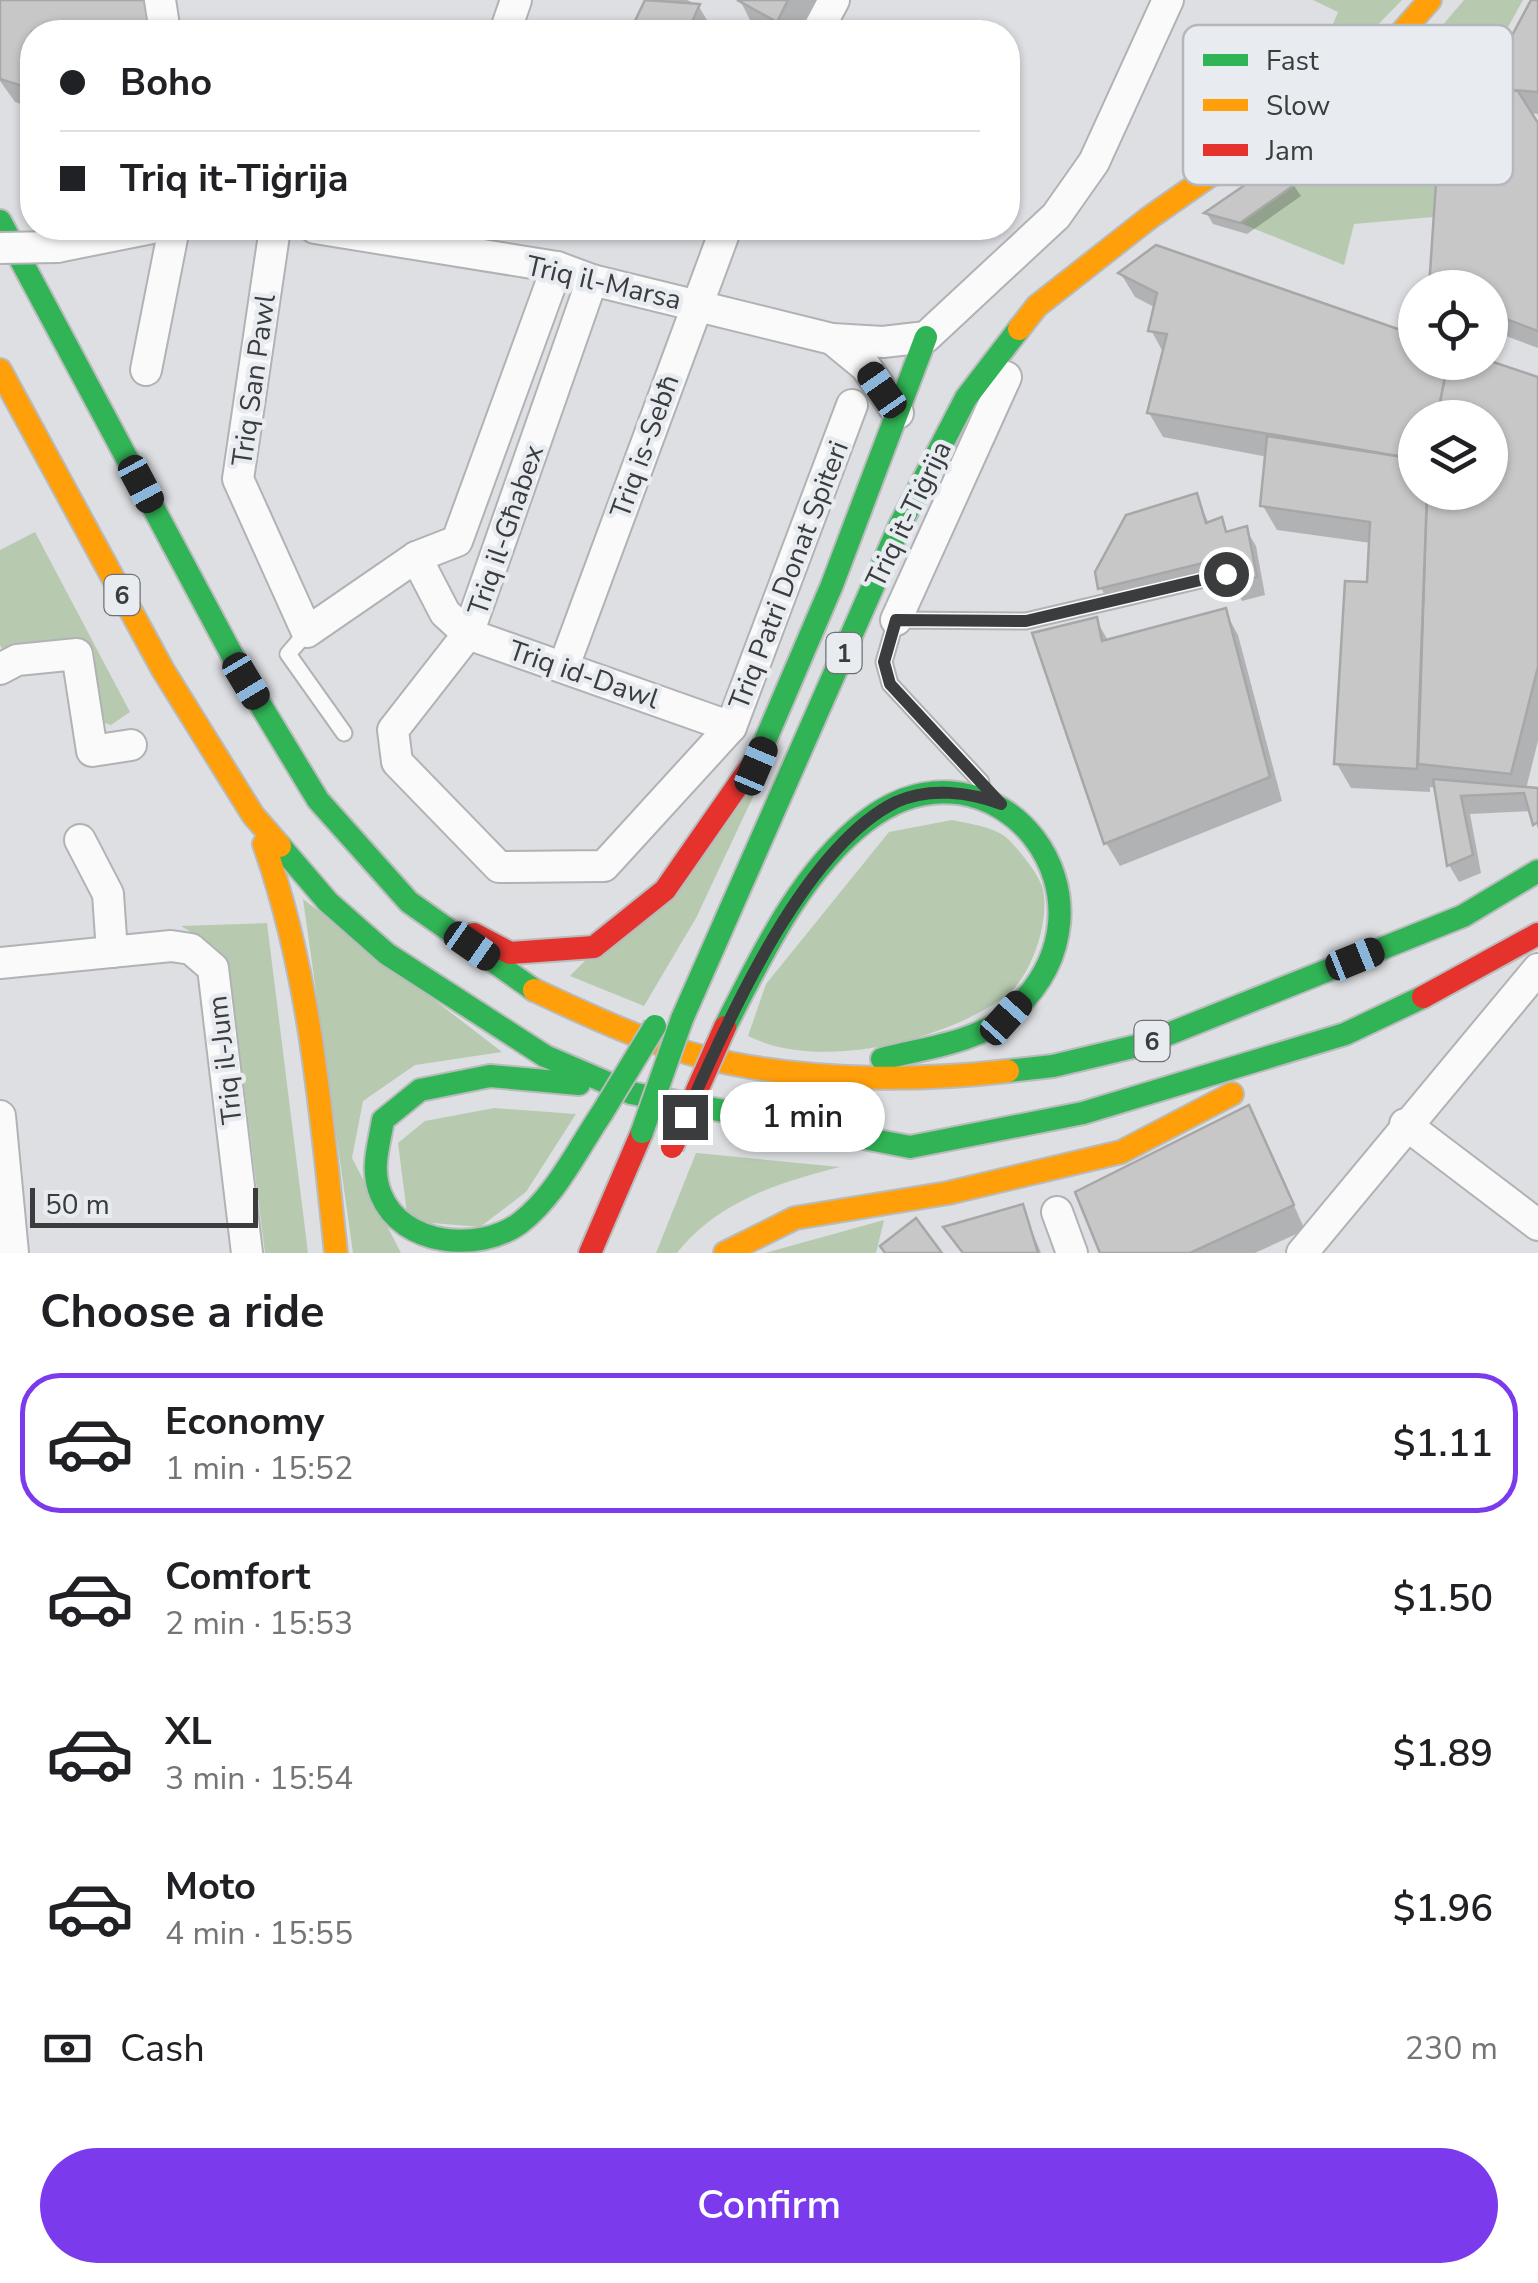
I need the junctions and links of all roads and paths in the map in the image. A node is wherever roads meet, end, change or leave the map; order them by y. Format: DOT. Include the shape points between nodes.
graph roads {
  1 [pos="1168,0"];
  2 [pos="1430,0"];
  3 [pos="1408,25"];
  4 [pos="1196,185"];
  5 [pos="0,221"];
  6 [pos="88,240"];
  7 [pos="172,240"];
  8 [pos="274,240"];
  9 [pos="389,240"];
  10 [pos="721,240"];
  11 [pos="0,248"];
  12 [pos="557,267"];
  13 [pos="592,280"];
  14 [pos="696,304"];
  15 [pos="1037,306"];
  16 [pos="926,337"];
  17 [pos="832,339"];
  18 [pos="0,370"];
  19 [pos="146,370"];
  20 [pos="852,406"];
  21 [pos="898,412"];
  22 [pos="416,558"];
  23 [pos="1226,574"];
  24 [pos="896,620"];
  25 [pos="307,632"];
  26 [pos="468,634"];
  27 [pos="564,666"];
  28 [pos="0,669"];
  29 [pos="731,727"];
  30 [pos="344,733"];
  31 [pos="131,744"];
  32 [pos="397,762"];
  33 [pos="1001,804"];
  34 [pos="252,815"];
  35 [pos="80,840"];
  36 [pos="1538,871"];
  37 [pos="409,902"];
  38 [pos="1538,934"];
  39 [pos="112,952"];
  40 [pos="0,963"];
  41 [pos="1538,969"];
  42 [pos="673,1015"];
  43 [pos="1345,1034"];
  44 [pos="734,1064"];
  45 [pos="631,1093"];
  46 [pos="0,1116"];
  47 [pos="1405,1124"];
  48 [pos="668,1156"];
  49 [pos="1057,1212"];
  50 [pos="1538,1225"];
  51 [pos="13,1253"];
  52 [pos="247,1253"];
  53 [pos="336,1253"];
  54 [pos="590,1253"];
  55 [pos="726,1253"];
  56 [pos="1072,1253"];
  57 [pos="1302,1253"];
  1 -- 16 [label="street" via="1094,162 1056,216"];
  2 -- 3 [label="highway, Triq it-Tiġrija / 1"];
  4 -- 15 [label="highway, Triq it-Tiġrija / 1"];
  5 -- 37 [label="highway, 6" via="297,766 318,800"];
  6 -- 11 [label="street, bridge"];
  7 -- 19 [label="street"];
  8 -- 25 [label="street, Triq San Pawl" via="238,479"];
  9 -- 12 [label="street, Triq il-Marsa"];
  10 -- 14 [label="street, Triq is-Sebħ"];
  12 -- 13 [label="street, Triq il-Marsa"];
  12 -- 22 [label="street, Triq il-Għabex" via="457,541"];
  13 -- 14 [label="street, Triq il-Marsa"];
  13 -- 26 [label="street, Triq il-Għabex"];
  14 -- 17 [label="street, Triq il-Marsa"];
  14 -- 27 [label="street, Triq is-Sebħ"];
  15 -- 24 [label="street"];
  15 -- 42 [label="highway, Triq it-Tiġrija / 1" via="966,398 900,525 733,904"];
  16 -- 17 [label="street, Triq il-Marsa"];
  16 -- 21 [label="highway"];
  17 -- 21 [label="street, Triq il-Marsa" via="866,367"];
  18 -- 34 [label="highway, 6" via="163,670"];
  20 -- 29 [label="street, Triq Patri Donat Spiteri"];
  21 -- 37 [label="highway" via="756,766 665,890 594,946 510,952"];
  22 -- 25 [label="street, Triq il-Għabex"];
  22 -- 26 [label="street" via="446,613"];
  23 -- 24 [label="lane" via="1026,621"];
  24 -- 33 [label="lane" via="884,662 890,684"];
  25 -- 30 [label="lane" via="288,654"];
  26 -- 27 [label="street, Triq id-Dawl"];
  26 -- 32 [label="street, Triq il-Għabex" via="393,730"];
  27 -- 29 [label="street, Triq id-Dawl"];
  28 -- 31 [label="street" via="16,660 77,654 92,751"];
  29 -- 32 [label="street, Triq Patri Donat Spiteri" via="604,866 499,867"];
  33 -- 44 [label="highway" via="1045,848 1064,894 1063,936 1050,968 1006,1018 880,1060"];
  33 -- 48 [label="highway, bridge" via="942,792 900,800 868,820 762,952"];
  34 -- 45 [label="highway, 6" via="328,902 387,954 545,1056"];
  34 -- 53 [label="highway" via="279,881 306,1002"];
  35 -- 39 [label="street" via="108,894"];
  36 -- 44 [label="highway, 6" via="1463,916 1141,1046 1053,1066 956,1077"];
  37 -- 44 [label="highway, 6" via="534,990 614,1028"];
  38 -- 43 [label="highway"];
  39 -- 40 [label="street, Triq il-Jum"];
  39 -- 52 [label="street, Triq il-Jum" via="170,942 191,948 213,968"];
  41 -- 47 [label="street"];
  42 -- 45 [label="highway, bridge" via="602,1113 550,1190 508,1232 449,1248 420,1238 392,1214 375,1174 383,1120 420,1090 490,1076"];
  42 -- 54 [label="highway, Triq it-Tiġrija / 1, bridge" via="642,1132"];
  43 -- 45 [label="highway, 6" via="1083,1112 910,1147"];
  43 -- 55 [label="highway" via="1121,1152 948,1194 795,1218"];
  46 -- 51 [label="street"];
  47 -- 50 [label="street"];
  47 -- 57 [label="street"];
  49 -- 56 [label="street"];
}
